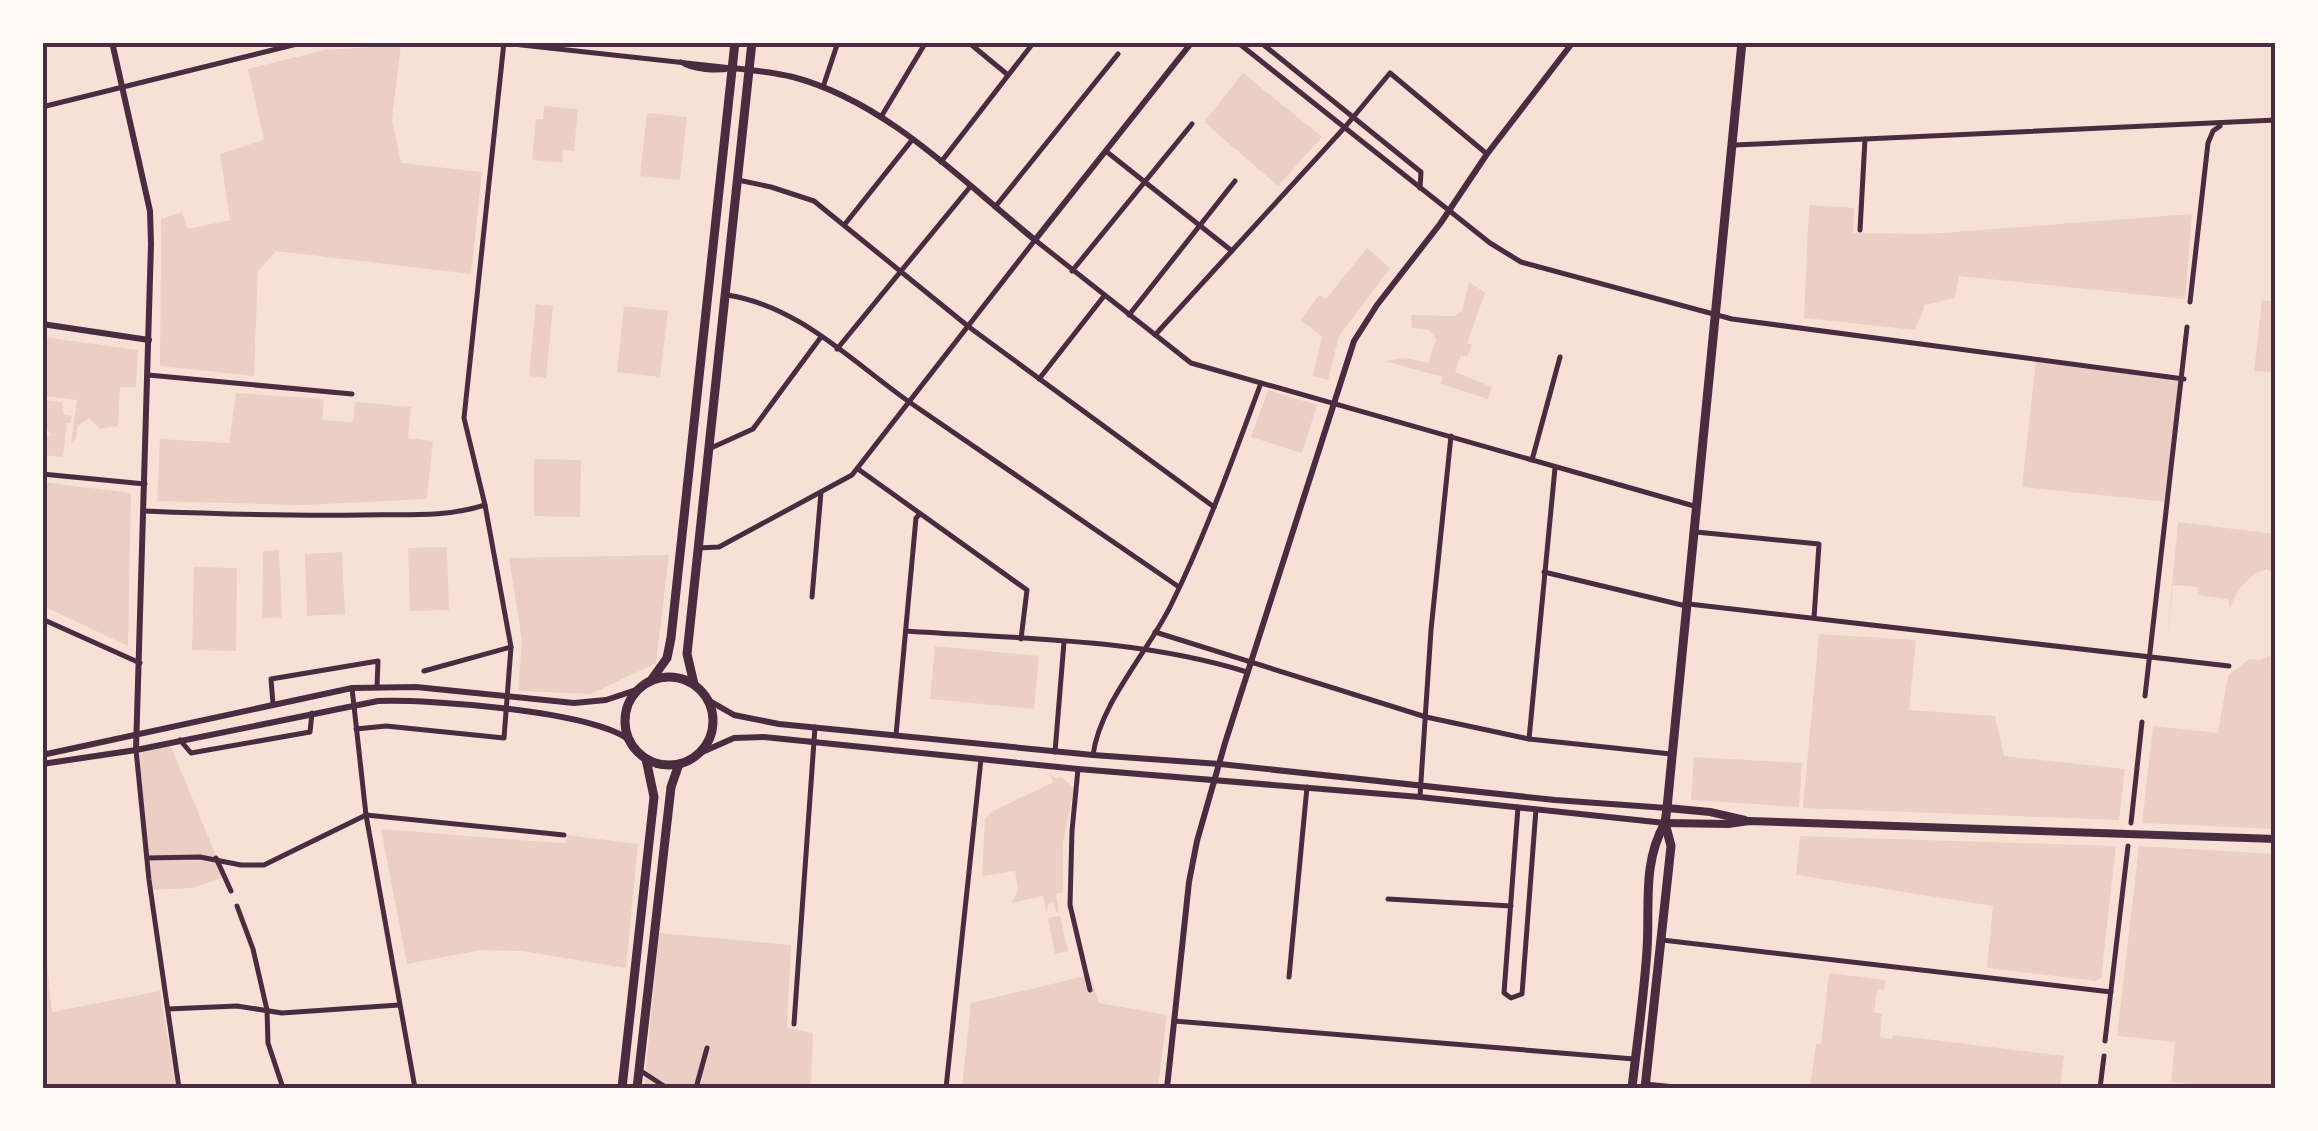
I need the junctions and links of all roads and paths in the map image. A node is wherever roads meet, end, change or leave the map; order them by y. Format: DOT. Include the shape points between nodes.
graph roads {
  1 [pos="112,42"];
  2 [pos="305,42"];
  3 [pos="735,42"];
  4 [pos="752,42"];
  5 [pos="838,42"];
  6 [pos="926,42"];
  7 [pos="968,42"];
  8 [pos="1034,42"];
  9 [pos="1192,42"];
  10 [pos="1237,42"];
  11 [pos="1260,42"];
  12 [pos="1572,42"];
  13 [pos="1742,42"];
  14 [pos="504,43"];
  15 [pos="1118,54"];
  16 [pos="732,68"];
  17 [pos="749,70"];
  18 [pos="1009,75"];
  19 [pos="822,87"];
  20 [pos="122,88"];
  21 [pos="42,107"];
  22 [pos="880,118"];
  23 [pos="1353,118"];
  24 [pos="2276,120"];
  25 [pos="1192,124"];
  26 [pos="2224,124"];
  27 [pos="1344,128"];
  28 [pos="1866,139"];
  29 [pos="912,140"];
  30 [pos="1730,145"];
  31 [pos="1106,152"];
  32 [pos="1487,154"];
  33 [pos="941,162"];
  34 [pos="737,180"];
  35 [pos="1235,180"];
  36 [pos="1145,182"];
  37 [pos="970,187"];
  38 [pos="1420,188"];
  39 [pos="995,207"];
  40 [pos="1450,210"];
  41 [pos="844,224"];
  42 [pos="1201,226"];
  43 [pos="1860,230"];
  44 [pos="1035,240"];
  45 [pos="1232,250"];
  46 [pos="900,269"];
  47 [pos="1072,271"];
  48 [pos="725,295"];
  49 [pos="1104,296"];
  50 [pos="2190,302"];
  51 [pos="1714,313"];
  52 [pos="1129,315"];
  53 [pos="42,324"];
  54 [pos="969,326"];
  55 [pos="2187,327"];
  56 [pos="1155,335"];
  57 [pos="821,338"];
  58 [pos="149,340"];
  59 [pos="837,349"];
  60 [pos="1560,357"];
  61 [pos="148,374"];
  62 [pos="1039,379"];
  63 [pos="2184,379"];
  64 [pos="1261,384"];
  65 [pos="352,394"];
  66 [pos="910,402"];
  67 [pos="1334,404"];
  68 [pos="1451,436"];
  69 [pos="708,450"];
  70 [pos="1532,461"];
  71 [pos="857,468"];
  72 [pos="1555,468"];
  73 [pos="42,474"];
  74 [pos="145,484"];
  75 [pos="822,492"];
  76 [pos="485,505"];
  77 [pos="1695,506"];
  78 [pos="1214,507"];
  79 [pos="144,511"];
  80 [pos="920,514"];
  81 [pos="1693,532"];
  82 [pos="698,548"];
  83 [pos="1544,572"];
  84 [pos="1179,587"];
  85 [pos="812,597"];
  86 [pos="1686,605"];
  87 [pos="1814,618"];
  88 [pos="42,619"];
  89 [pos="906,631"];
  90 [pos="1155,632"];
  91 [pos="1021,639"];
  92 [pos="1064,642"];
  93 [pos="511,648"];
  94 [pos="1146,648"];
  95 [pos="2148,658"];
  96 [pos="1251,661"];
  97 [pos="140,663"];
  98 [pos="2229,666"];
  99 [pos="424,671"];
  100 [pos="1247,672"];
  101 [pos="652,679"];
  102 [pos="694,684"];
  103 [pos="377,687"];
  104 [pos="352,688"];
  105 [pos="636,690"];
  106 [pos="2145,696"];
  107 [pos="508,697"];
  108 [pos="708,700"];
  109 [pos="273,704"];
  110 [pos="354,704"];
  111 [pos="507,711"];
  112 [pos="312,712"];
  113 [pos="1426,717"];
  114 [pos="2142,722"];
  115 [pos="816,727"];
  116 [pos="356,729"];
  117 [pos="137,734"];
  118 [pos="896,735"];
  119 [pos="628,739"];
  120 [pos="1529,739"];
  121 [pos="180,740"];
  122 [pos="814,742"];
  123 [pos="136,750"];
  124 [pos="1055,752"];
  125 [pos="700,753"];
  126 [pos="1673,754"];
  127 [pos="42,755"];
  128 [pos="1093,756"];
  129 [pos="646,759"];
  130 [pos="981,759"];
  131 [pos="42,764"];
  132 [pos="679,764"];
  133 [pos="1220,764"];
  134 [pos="1078,768"];
  135 [pos="1216,778"];
  136 [pos="1421,784"];
  137 [pos="1308,787"];
  138 [pos="1420,797"];
  139 [pos="1518,807"];
  140 [pos="1667,808"];
  141 [pos="1536,809"];
  142 [pos="366,815"];
  143 [pos="1749,821"];
  144 [pos="1666,823"];
  145 [pos="2130,823"];
  146 [pos="564,835"];
  147 [pos="2276,839"];
  148 [pos="2128,846"];
  149 [pos="147,858"];
  150 [pos="216,858"];
  151 [pos="231,891"];
  152 [pos="1388,899"];
  153 [pos="237,906"];
  154 [pos="1511,906"];
  155 [pos="1662,922"];
  156 [pos="1661,940"];
  157 [pos="1648,946"];
  158 [pos="1289,977"];
  159 [pos="1090,990"];
  160 [pos="2111,992"];
  161 [pos="400,1005"];
  162 [pos="168,1009"];
  163 [pos="267,1010"];
  164 [pos="1174,1021"];
  165 [pos="794,1024"];
  166 [pos="2105,1041"];
  167 [pos="708,1048"];
  168 [pos="2104,1056"];
  169 [pos="1635,1059"];
  170 [pos="638,1070"];
  171 [pos="1645,1086"];
  172 [pos="179,1088"];
  173 [pos="283,1088"];
  174 [pos="415,1088"];
  175 [pos="622,1088"];
  176 [pos="636,1088"];
  177 [pos="667,1088"];
  178 [pos="696,1088"];
  179 [pos="946,1088"];
  180 [pos="1168,1088"];
  181 [pos="1632,1088"];
  182 [pos="1686,1088"];
  183 [pos="2100,1088"];
  1 -- 20 [label="street"];
  2 -- 20 [label="street"];
  3 -- 16 [label="main road"];
  4 -- 17 [label="main road"];
  5 -- 19 [label="street"];
  6 -- 22 [label="street"];
  7 -- 18 [label="street"];
  8 -- 18 [label="street"];
  9 -- 31 [label="street"];
  10 -- 27 [label="street"];
  11 -- 23 [label="street"];
  12 -- 32 [label="street"];
  13 -- 30 [label="main road"];
  14 -- 16 [label="street"];
  14 -- 76 [label="street" via="464,410"];
  15 -- 39 [label="street"];
  16 -- 17 [label="street"];
  16 -- 101 [label="main road" via="672,638"];
  17 -- 19 [label="street"];
  17 -- 34 [label="main road"];
  18 -- 33 [label="street"];
  19 -- 22 [label="street"];
  20 -- 21 [label="street"];
  20 -- 58 [label="street" via="150,212"];
  22 -- 29 [label="street"];
  23 -- 27 [label="street"];
  23 -- 32 [label="street" via="1390,72"];
  23 -- 38 [label="street" via="1421,172"];
  24 -- 26 [label="street"];
  25 -- 36 [label="street"];
  26 -- 28 [label="street"];
  26 -- 50 [label="street" via="2208,143"];
  27 -- 38 [label="street"];
  27 -- 45 [label="street"];
  28 -- 30 [label="street"];
  28 -- 43 [label="street"];
  29 -- 33 [label="street"];
  29 -- 41 [label="street"];
  30 -- 51 [label="main road"];
  31 -- 36 [label="street"];
  31 -- 44 [label="street"];
  32 -- 40 [label="street"];
  33 -- 37 [label="street"];
  34 -- 41 [label="street" via="814,202"];
  34 -- 48 [label="main road"];
  35 -- 42 [label="street"];
  36 -- 42 [label="street"];
  36 -- 47 [label="street"];
  37 -- 39 [label="street"];
  37 -- 46 [label="street"];
  38 -- 40 [label="street"];
  39 -- 44 [label="street"];
  40 -- 51 [label="street" via="1521,262"];
  40 -- 67 [label="street" via="1364,325"];
  41 -- 46 [label="street"];
  42 -- 45 [label="street"];
  42 -- 52 [label="street"];
  44 -- 47 [label="street"];
  44 -- 54 [label="street"];
  45 -- 56 [label="street"];
  46 -- 54 [label="street"];
  46 -- 59 [label="street"];
  47 -- 49 [label="street"];
  48 -- 57 [label="street" via="783,310"];
  48 -- 69 [label="main road"];
  49 -- 52 [label="street"];
  49 -- 62 [label="street"];
  51 -- 63 [label="street"];
  51 -- 77 [label="main road"];
  52 -- 56 [label="street"];
  53 -- 58 [label="street"];
  54 -- 62 [label="street"];
  54 -- 66 [label="street"];
  55 -- 63 [label="street"];
  56 -- 64 [label="street" via="1191,363"];
  57 -- 59 [label="street"];
  57 -- 69 [label="street" via="753,430"];
  58 -- 61 [label="street"];
  59 -- 66 [label="street"];
  60 -- 70 [label="street"];
  61 -- 65 [label="street"];
  61 -- 74 [label="street"];
  62 -- 78 [label="street"];
  63 -- 95 [label="street"];
  64 -- 67 [label="street"];
  64 -- 78 [label="street"];
  66 -- 71 [label="street"];
  66 -- 84 [label="street"];
  67 -- 68 [label="street"];
  67 -- 96 [label="street"];
  68 -- 70 [label="street"];
  68 -- 113 [label="street"];
  69 -- 82 [label="main road"];
  70 -- 72 [label="street"];
  71 -- 75 [label="street"];
  71 -- 80 [label="street"];
  72 -- 77 [label="street"];
  72 -- 83 [label="street"];
  73 -- 74 [label="street"];
  74 -- 79 [label="street"];
  75 -- 82 [label="street" via="719,548"];
  75 -- 85 [label="street"];
  76 -- 79 [label="street" via="429,514"];
  76 -- 93 [label="street"];
  77 -- 81 [label="main road"];
  78 -- 84 [label="street"];
  79 -- 97 [label="street"];
  80 -- 89 [label="street"];
  80 -- 91 [label="street" via="1027,590"];
  81 -- 86 [label="main road"];
  81 -- 87 [label="street" via="1820,544"];
  82 -- 102 [label="main road" via="687,654"];
  83 -- 86 [label="street"];
  83 -- 120 [label="street"];
  84 -- 90 [label="street"];
  86 -- 87 [label="street"];
  86 -- 126 [label="main road"];
  87 -- 95 [label="street"];
  88 -- 97 [label="street"];
  89 -- 91 [label="street"];
  89 -- 118 [label="street"];
  90 -- 94 [label="street"];
  90 -- 96 [label="street"];
  91 -- 92 [label="street"];
  92 -- 94 [label="street"];
  92 -- 124 [label="street"];
  93 -- 99 [label="street"];
  93 -- 107 [label="street"];
  94 -- 100 [label="street"];
  94 -- 128 [label="street"];
  95 -- 98 [label="street"];
  95 -- 106 [label="street"];
  96 -- 100 [label="street"];
  96 -- 113 [label="street"];
  97 -- 117 [label="street"];
  100 -- 133 [label="street"];
  101 -- 102 [label="main road" via="674,676"];
  101 -- 105 [label="main road"];
  102 -- 108 [label="main road"];
  103 -- 104 [label="street"];
  103 -- 107 [label="street"];
  103 -- 109 [label="street" via="378,660 272,679"];
  104 -- 109 [label="street"];
  104 -- 110 [label="street"];
  105 -- 107 [label="street" via="593,702"];
  105 -- 119 [label="main road" via="624,715"];
  107 -- 111 [label="street"];
  108 -- 115 [label="street" via="734,715"];
  108 -- 125 [label="main road" via="712,734"];
  109 -- 117 [label="street"];
  110 -- 111 [label="street" via="408,701"];
  110 -- 112 [label="street"];
  110 -- 116 [label="street"];
  111 -- 116 [label="street" via="504,738"];
  111 -- 119 [label="street" via="591,722"];
  112 -- 121 [label="street"];
  112 -- 121 [label="street" via="310,732 190,753"];
  113 -- 120 [label="street"];
  113 -- 136 [label="street"];
  114 -- 145 [label="street"];
  115 -- 118 [label="street"];
  115 -- 122 [label="street"];
  116 -- 142 [label="street"];
  117 -- 123 [label="street"];
  117 -- 127 [label="street"];
  118 -- 124 [label="street"];
  119 -- 129 [label="main road"];
  120 -- 126 [label="street"];
  121 -- 123 [label="street"];
  122 -- 125 [label="street" via="746,736"];
  122 -- 130 [label="street"];
  122 -- 165 [label="street"];
  123 -- 131 [label="street"];
  123 -- 149 [label="street"];
  124 -- 128 [label="street"];
  125 -- 132 [label="main road"];
  126 -- 140 [label="main road"];
  128 -- 133 [label="street"];
  129 -- 132 [label="main road"];
  129 -- 175 [label="main road" via="654,797"];
  130 -- 134 [label="street"];
  130 -- 179 [label="street"];
  132 -- 170 [label="main road"];
  133 -- 135 [label="street"];
  133 -- 136 [label="street"];
  134 -- 135 [label="street"];
  134 -- 159 [label="street" via="1070,905"];
  135 -- 137 [label="street"];
  135 -- 164 [label="street" via="1188,882"];
  136 -- 138 [label="street"];
  136 -- 140 [label="street"];
  137 -- 138 [label="street"];
  137 -- 158 [label="street"];
  138 -- 139 [label="street"];
  139 -- 141 [label="street"];
  139 -- 154 [label="street"];
  140 -- 143 [label="main road"];
  140 -- 144 [label="main road"];
  141 -- 144 [label="street"];
  141 -- 154 [label="street" via="1522,994 1511,998 1504,993"];
  142 -- 146 [label="street"];
  142 -- 150 [label="street" via="264,865"];
  142 -- 161 [label="street"];
  143 -- 144 [label="main road"];
  143 -- 147 [label="main road"];
  144 -- 155 [label="main road"];
  144 -- 157 [label="main road" via="1653,844"];
  148 -- 160 [label="street"];
  149 -- 150 [label="street"];
  149 -- 162 [label="street"];
  150 -- 151 [label="street"];
  152 -- 154 [label="street"];
  153 -- 163 [label="street"];
  155 -- 156 [label="main road"];
  155 -- 157 [label="main road"];
  156 -- 160 [label="street"];
  156 -- 171 [label="main road"];
  157 -- 169 [label="main road"];
  160 -- 166 [label="street"];
  161 -- 163 [label="street"];
  161 -- 174 [label="street"];
  162 -- 163 [label="street"];
  162 -- 172 [label="street"];
  163 -- 173 [label="street" via="268,1044"];
  164 -- 169 [label="street"];
  164 -- 180 [label="street"];
  167 -- 178 [label="street"];
  168 -- 183 [label="street"];
  169 -- 181 [label="main road"];
  170 -- 176 [label="main road"];
  170 -- 177 [label="street"];
  171 -- 182 [label="street"];
}
